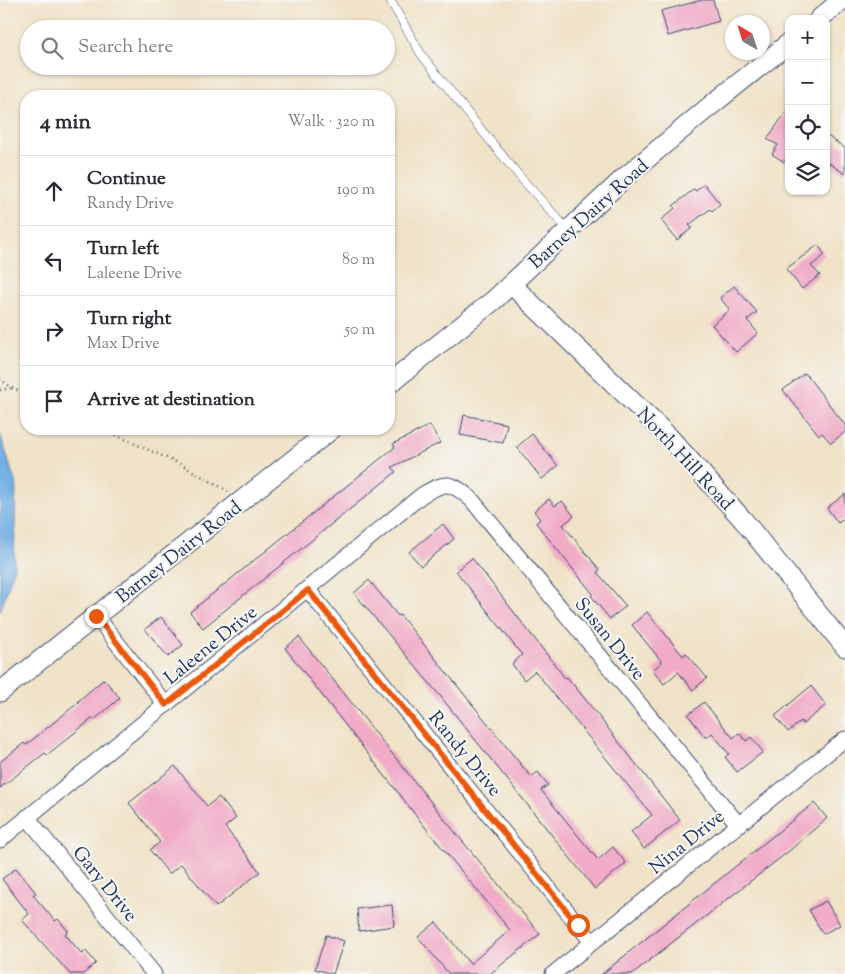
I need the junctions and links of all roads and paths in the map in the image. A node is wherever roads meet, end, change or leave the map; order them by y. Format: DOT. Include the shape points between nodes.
graph roads {
  1 [pos="390,0"];
  2 [pos="842,0"];
  3 [pos="824,15"];
  4 [pos="785,46"];
  5 [pos="568,230"];
  6 [pos="512,284"];
  7 [pos="0,378"];
  8 [pos="395,379"];
  9 [pos="12,388"];
  10 [pos="0,390"];
  11 [pos="20,391"];
  12 [pos="115,435"];
  13 [pos="324,435"];
  14 [pos="448,485"];
  15 [pos="243,499"];
  16 [pos="308,590"];
  17 [pos="96,616"];
  18 [pos="845,646"];
  19 [pos="0,692"];
  20 [pos="166,705"];
  21 [pos="845,739"];
  22 [pos="27,817"];
  23 [pos="738,824"];
  24 [pos="0,840"];
  25 [pos="592,942"];
  26 [pos="154,974"];
  27 [pos="553,974"];
  1 -- 5 [label="lane" via="421,54"];
  2 -- 3 [label="street"];
  4 -- 5 [label="street, Barney Dairy Road" via="624,178"];
  5 -- 6 [label="street, Barney Dairy Road"];
  6 -- 8 [label="street, Barney Dairy Road"];
  6 -- 18 [label="street, North Hill Road" via="669,437 744,521"];
  7 -- 9 [label="path"];
  9 -- 10 [label="path"];
  9 -- 11 [label="path"];
  12 -- 15 [label="path" via="178,463"];
  13 -- 15 [label="street, Barney Dairy Road"];
  14 -- 16 [label="street, Laleene Drive" via="422,495"];
  14 -- 23 [label="street, Susan Drive" via="456,486 471,499"];
  15 -- 17 [label="street, Barney Dairy Road"];
  16 -- 20 [label="street, Laleene Drive"];
  16 -- 25 [label="street, Randy Drive"];
  17 -- 19 [label="street, Barney Dairy Road"];
  17 -- 20 [label="street"];
  20 -- 22 [label="street, Laleene Drive"];
  21 -- 23 [label="street, Nina Drive"];
  22 -- 24 [label="street, Laleene Drive"];
  22 -- 26 [label="street, Gary Drive"];
  23 -- 25 [label="street, Nina Drive"];
  25 -- 27 [label="street, Nina Drive"];
}
